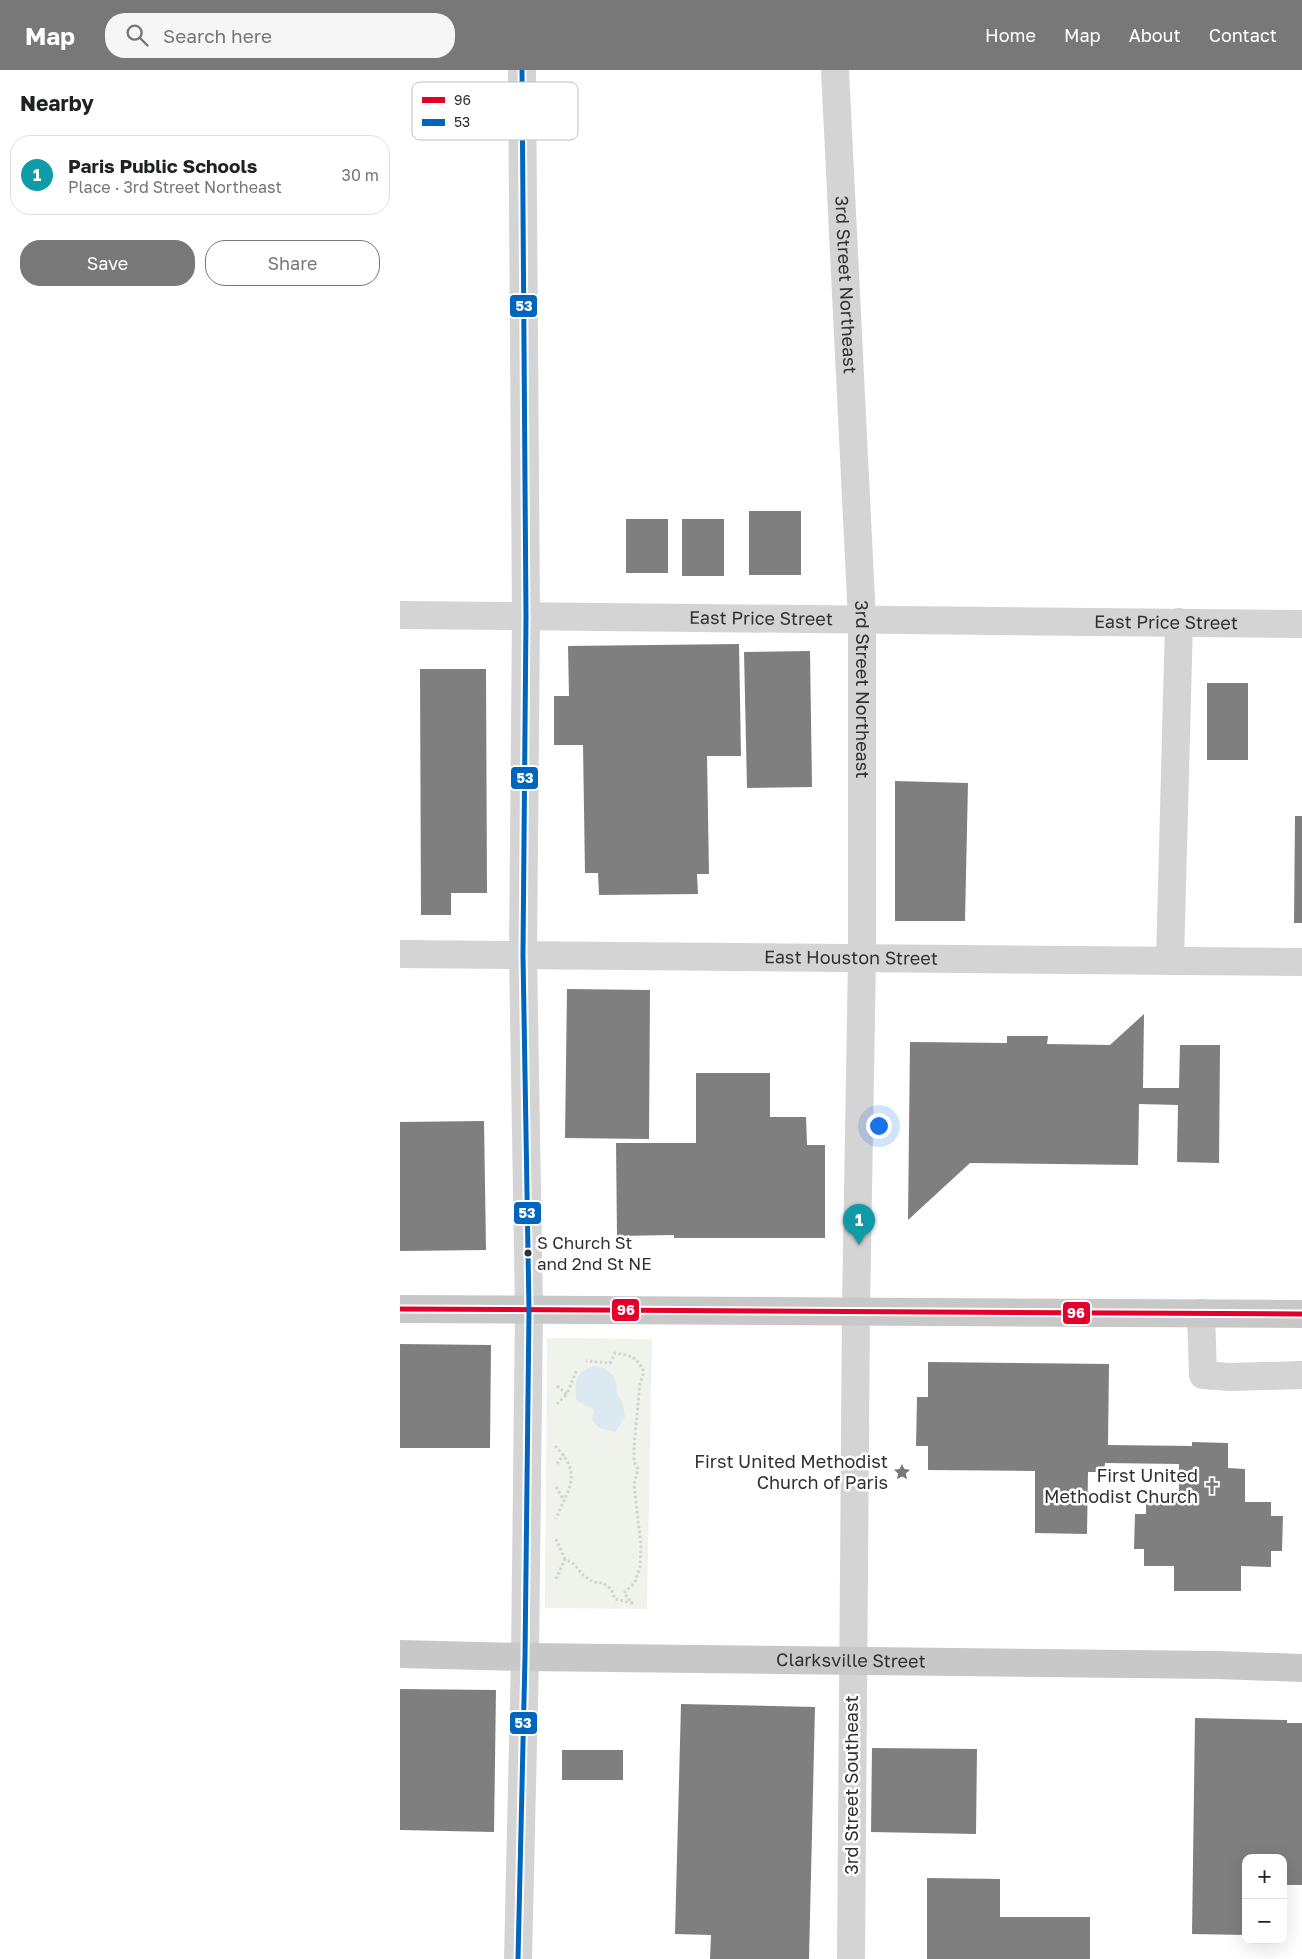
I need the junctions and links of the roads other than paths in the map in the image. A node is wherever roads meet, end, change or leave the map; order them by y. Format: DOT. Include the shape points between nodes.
graph roads {
  1 [pos="835,70"];
  2 [pos="523,140"];
  3 [pos="400,616"];
  4 [pos="526,617"];
  5 [pos="862,620"];
  6 [pos="1179,622"];
  7 [pos="1302,624"];
  8 [pos="400,954"];
  9 [pos="523,955"];
  10 [pos="862,958"];
  11 [pos="1170,961"];
  12 [pos="1302,962"];
  13 [pos="400,1309"];
  14 [pos="529,1310"];
  15 [pos="856,1310"];
  16 [pos="1201,1313"];
  17 [pos="1302,1314"];
  18 [pos="1302,1375"];
  19 [pos="400,1654"];
  20 [pos="525,1657"];
  21 [pos="853,1662"];
  22 [pos="1302,1668"];
  23 [pos="518,1959"];
  24 [pos="851,1959"];
  1 -- 5 [label="street, 3rd Street Northeast"];
  2 -- 4 [label="street"];
  3 -- 4 [label="street, East Price Street"];
  4 -- 5 [label="street, East Price Street"];
  4 -- 9 [label="street"];
  5 -- 6 [label="street, East Price Street"];
  5 -- 10 [label="street, 3rd Street Northeast"];
  6 -- 7 [label="street, East Price Street"];
  6 -- 11 [label="street"];
  8 -- 9 [label="street, East Houston Street"];
  9 -- 10 [label="street, East Houston Street"];
  9 -- 14 [label="street"];
  10 -- 11 [label="street, East Houston Street"];
  10 -- 15 [label="street, 3rd Street Northeast"];
  11 -- 12 [label="street, East Houston Street"];
  13 -- 14 [label="main road"];
  14 -- 15 [label="main road"];
  14 -- 20 [label="street"];
  15 -- 16 [label="main road"];
  15 -- 21 [label="street, 3rd Street Southeast"];
  16 -- 17 [label="main road"];
  16 -- 18 [label="street" via="1203,1375"];
  19 -- 20 [label="main road, Clarksville Street"];
  20 -- 21 [label="main road, Clarksville Street"];
  20 -- 23 [label="street"];
  21 -- 22 [label="main road, Clarksville Street"];
  21 -- 24 [label="street, 3rd Street Southeast"];
}
